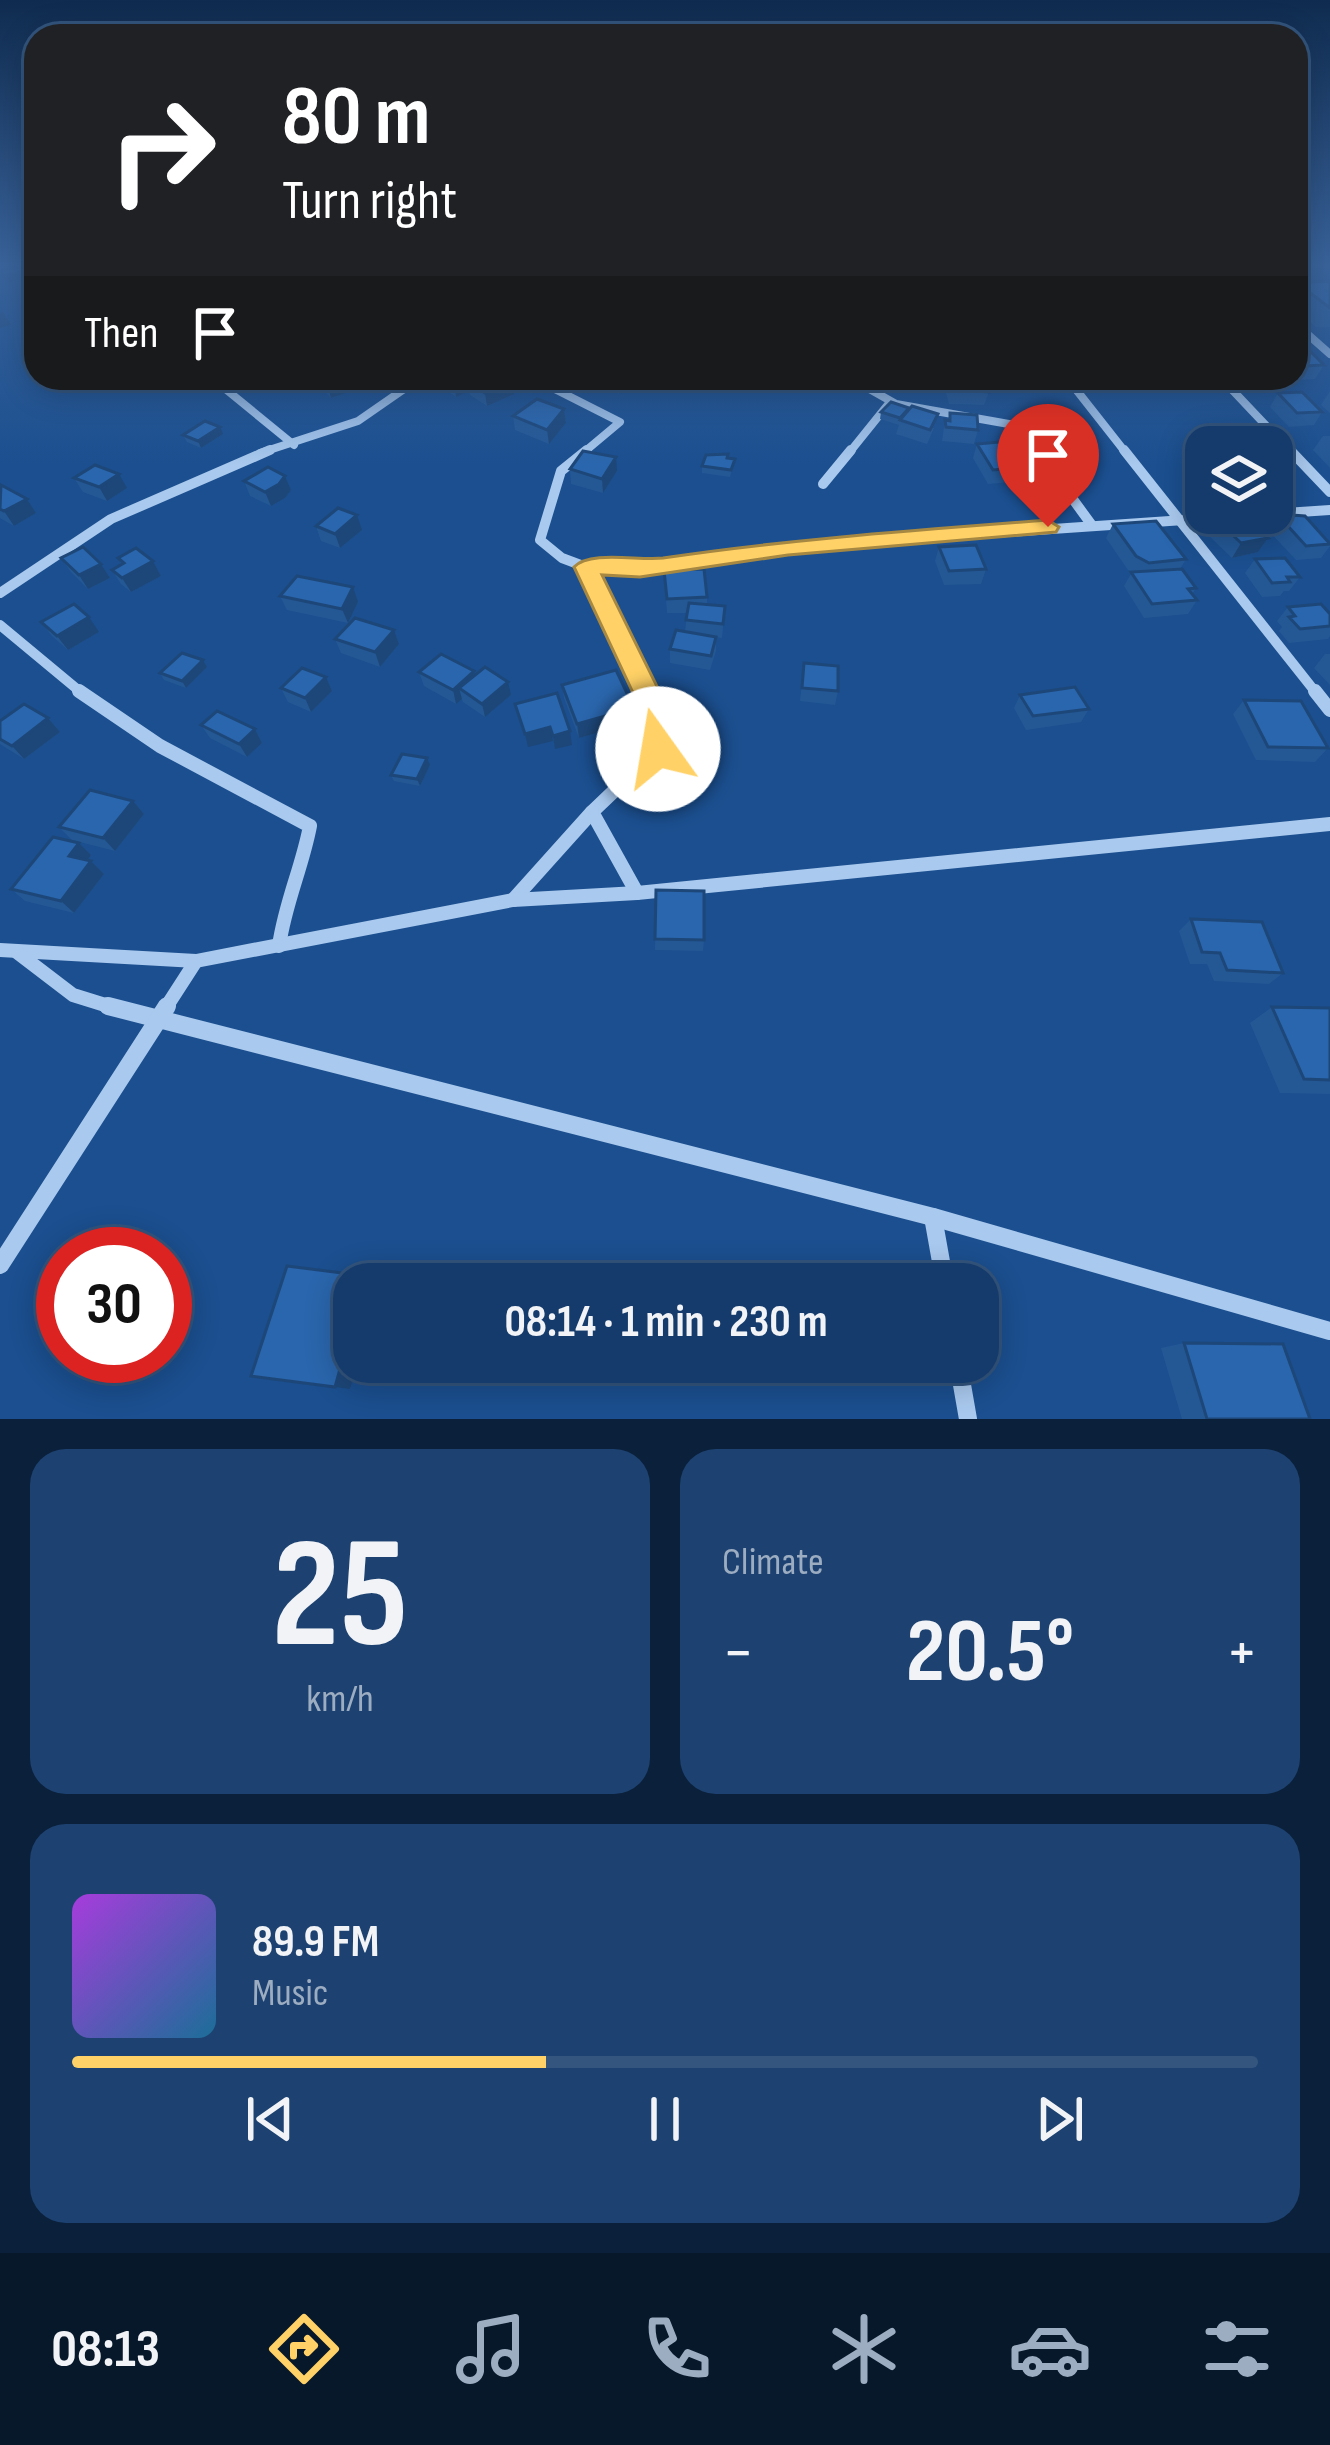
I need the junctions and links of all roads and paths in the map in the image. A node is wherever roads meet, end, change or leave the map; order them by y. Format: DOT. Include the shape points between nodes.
graph roads {
  1 [pos="227,390"];
  2 [pos="412,390"];
  3 [pos="557,390"];
  4 [pos="871,390"];
  5 [pos="1077,390"];
  6 [pos="1232,390"];
  7 [pos="890,401"];
  8 [pos="294,445"];
  9 [pos="823,484"];
  10 [pos="1330,492"];
  11 [pos="1330,510"];
  12 [pos="1179,519"];
  13 [pos="1091,524"];
  14 [pos="586,567"];
  15 [pos="1,589"];
  16 [pos="0,625"];
  17 [pos="1330,710"];
  18 [pos="592,812"];
  19 [pos="1330,824"];
  20 [pos="637,893"];
  21 [pos="513,900"];
  22 [pos="280,946"];
  23 [pos="9,952"];
  24 [pos="196,961"];
  25 [pos="158,1021"];
  26 [pos="933,1217"];
  27 [pos="941,1263"];
  28 [pos="0,1264"];
  29 [pos="1330,1331"];
  30 [pos="962,1383"];
  31 [pos="968,1419"];
  1 -- 8 [label="street"];
  2 -- 8 [label="street"];
  3 -- 14 [label="street" via="620,422 562,471 541,524 541,540"];
  4 -- 7 [label="street"];
  5 -- 12 [label="street"];
  6 -- 10 [label="street"];
  7 -- 9 [label="street"];
  7 -- 13 [label="street" via="1020,426"];
  8 -- 15 [label="street" via="236,461 110,521"];
  11 -- 12 [label="street"];
  12 -- 13 [label="street"];
  12 -- 17 [label="street"];
  13 -- 14 [label="street" via="788,547 640,569"];
  14 -- 18 [label="street" via="663,727 658,749"];
  16 -- 22 [label="street" via="160,746 310,826 301,873 285,901"];
  18 -- 20 [label="street"];
  18 -- 21 [label="street"];
  19 -- 20 [label="street"];
  20 -- 21 [label="street"];
  21 -- 22 [label="street"];
  22 -- 24 [label="street"];
  23 -- 24 [label="street"];
  23 -- 25 [label="street" via="73,995"];
  24 -- 25 [label="street"];
  25 -- 26 [label="street"];
  25 -- 28 [label="street"];
  26 -- 27 [label="street"];
  26 -- 29 [label="street"];
  30 -- 31 [label="street"];
}
